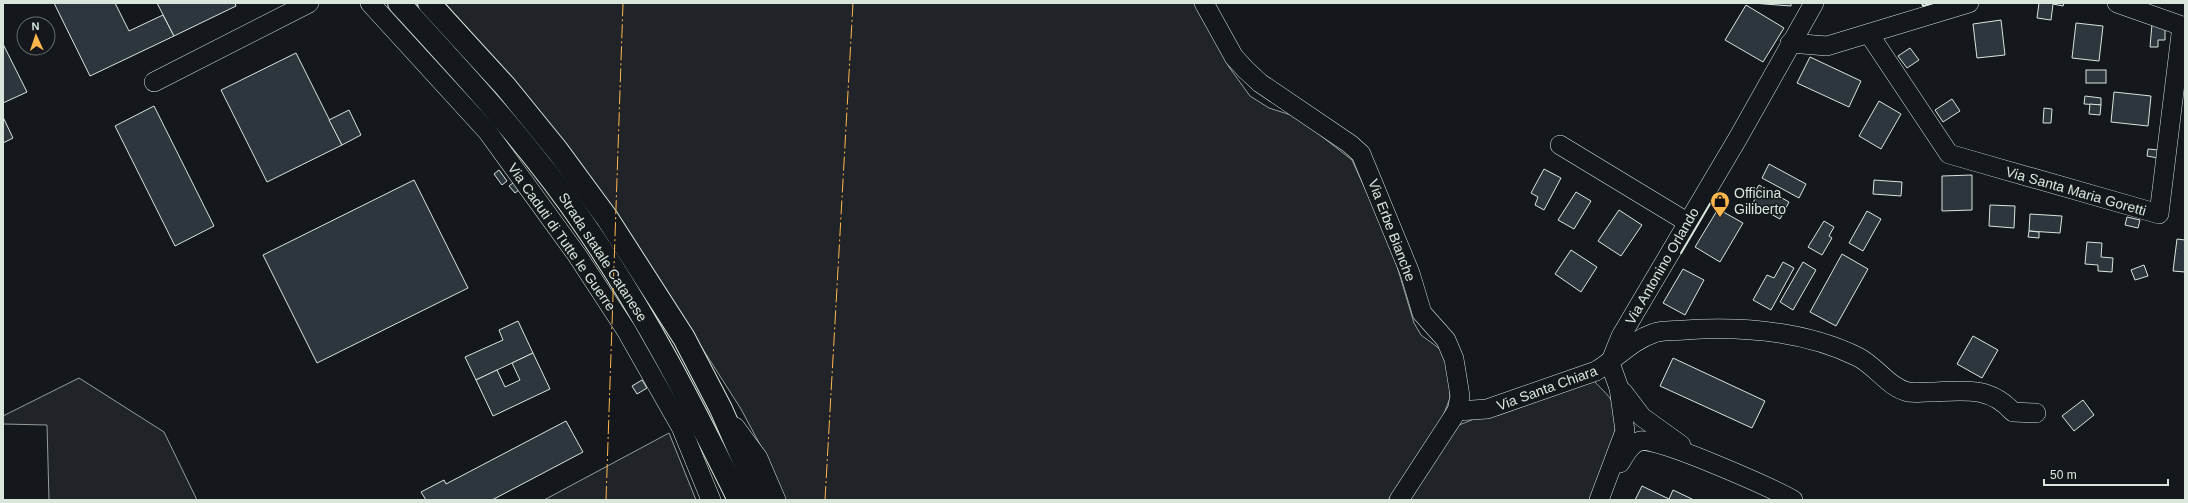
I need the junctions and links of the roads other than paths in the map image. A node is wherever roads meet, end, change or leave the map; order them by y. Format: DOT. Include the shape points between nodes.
graph roads {
  1 [pos="309,3"];
  2 [pos="370,3"];
  3 [pos="399,3"];
  4 [pos="429,3"];
  5 [pos="1204,3"];
  6 [pos="1814,3"];
  7 [pos="1969,3"];
  8 [pos="2117,3"];
  9 [pos="2184,26"];
  10 [pos="1869,34"];
  11 [pos="1790,43"];
  12 [pos="154,82"];
  13 [pos="1560,145"];
  14 [pos="1687,222"];
  15 [pos="1610,363"];
  16 [pos="1619,388"];
  17 [pos="721,409"];
  18 [pos="1457,411"];
  19 [pos="2036,413"];
  20 [pos="1699,457"];
  21 [pos="1601,494"];
  22 [pos="711,500"];
  23 [pos="738,500"];
  24 [pos="761,500"];
  25 [pos="776,500"];
  26 [pos="1399,500"];
  27 [pos="1793,500"];
  1 -- 12 [label="street"];
  2 -- 22 [label="street, Via Caduti di Tutte le Guerre" via="487,132 577,255 626,330 681,428"];
  3 -- 23 [label="main road, Strada statale Catanese" via="487,99 585,226 662,350 697,414"];
  4 -- 17 [label="main road, Strada statale Catanese" via="505,86 557,150 607,218 684,338"];
  5 -- 18 [label="street, Via Erbe Bianche" via="1234,57 1246,70 1260,83 1350,144 1360,154 1410,273 1422,312 1446,340 1454,359 1460,396"];
  6 -- 11 [label="street, Via Antonino Orlando"];
  7 -- 10 [label="street"];
  8 -- 9 [label="street"];
  9 -- 10 [label="street, Via Santa Maria Goretti" via="2158,214 1949,154"];
  10 -- 11 [label="street" via="1827,46"];
  11 -- 14 [label="street, Via Antonino Orlando" via="1738,138"];
  13 -- 14 [label="street"];
  14 -- 15 [label="street, Via Antonino Orlando" via="1621,336"];
  15 -- 16 [label="street"];
  15 -- 18 [label="street, Via Santa Chiara" via="1596,371 1487,409"];
  15 -- 19 [label="street, Via Santa Chiara" via="1630,345 1655,332 1702,329 1759,331 1812,338 1860,358 1895,386 1908,392 1987,393 2005,403 2013,412"];
  16 -- 20 [label="street" via="1642,417"];
  16 -- 21 [label="street" via="1626,431"];
  17 -- 24 [label="main road, Strada statale Catanese"];
  17 -- 25 [label="street" via="758,458"];
  18 -- 26 [label="street, Via Erbe Bianche"];
  20 -- 21 [label="street" via="1641,440 1633,444"];
  20 -- 27 [label="street"];
}
